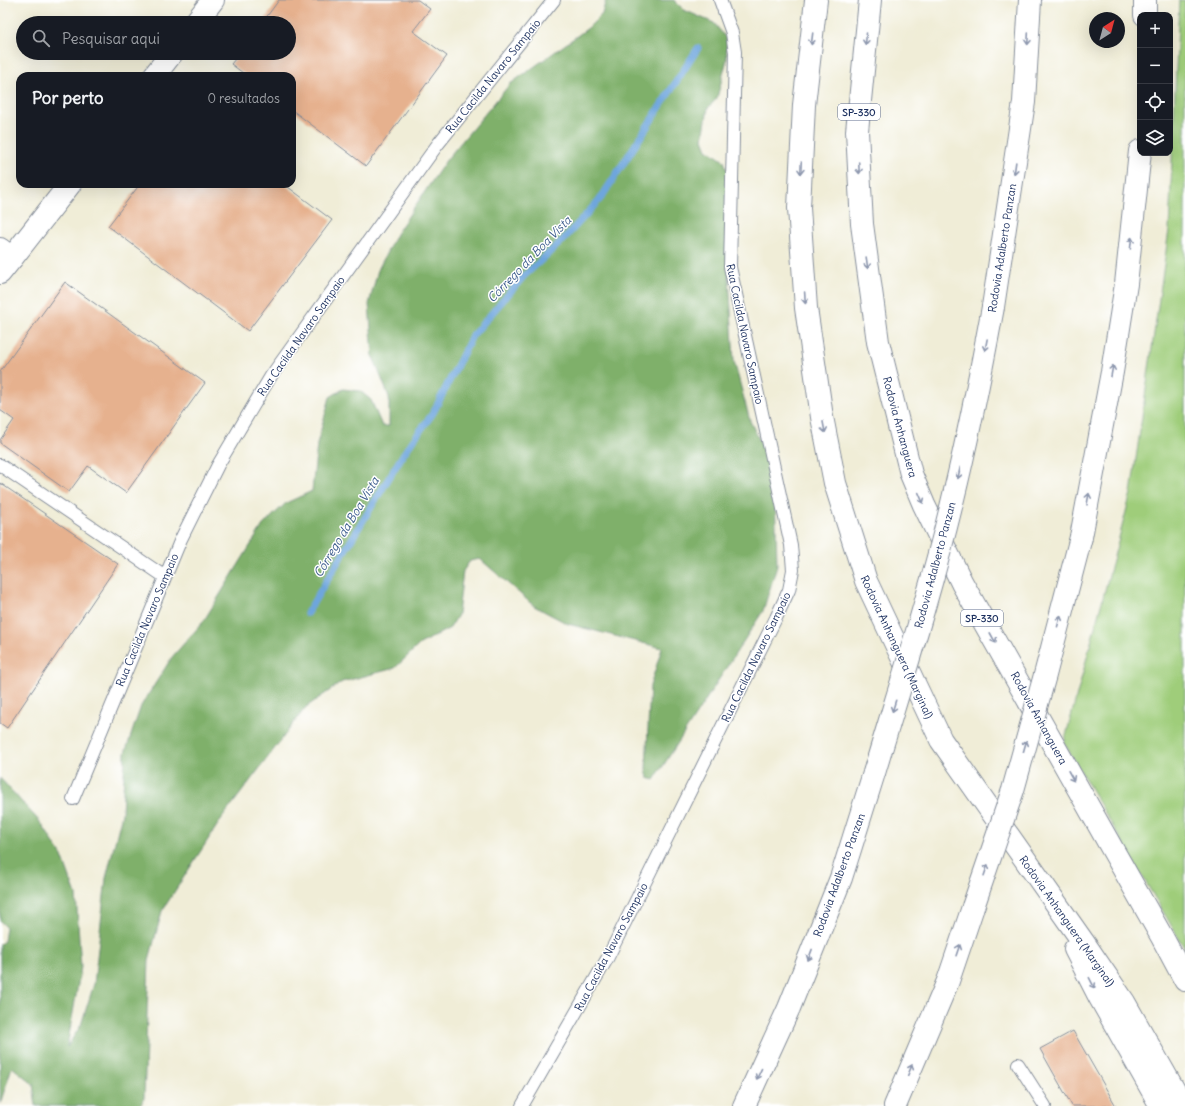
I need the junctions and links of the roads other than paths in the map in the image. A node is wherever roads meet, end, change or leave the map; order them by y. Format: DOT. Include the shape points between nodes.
graph roads {
  1 [pos="213,0"];
  2 [pos="554,0"];
  3 [pos="720,0"];
  4 [pos="816,0"];
  5 [pos="870,0"];
  6 [pos="1030,0"];
  7 [pos="1145,0"];
  8 [pos="1145,12"];
  9 [pos="200,16"];
  10 [pos="167,60"];
  11 [pos="157,72"];
  12 [pos="1139,156"];
  13 [pos="67,188"];
  14 [pos="4,260"];
  15 [pos="0,465"];
  16 [pos="165,577"];
  17 [pos="73,799"];
  18 [pos="1051,897"];
  19 [pos="1185,980"];
  20 [pos="1018,1064"];
  21 [pos="1146,1080"];
  22 [pos="522,1106"];
  23 [pos="744,1106"];
  24 [pos="894,1106"];
  25 [pos="1045,1106"];
  26 [pos="1149,1106"];
  27 [pos="1161,1106"];
  28 [pos="1183,1106"];
  1 -- 9 [label="main road"];
  2 -- 16 [label="lane, Rua Cacilda Navaro Sampaio" via="438,144 271,376 218,464"];
  3 -- 22 [label="lane, Rua Cacilda Navaro Sampaio" via="732,33 735,52 730,268 791,545 792,570 789,590 607,959"];
  4 -- 18 [label="main road, Rodovia Anhanguera (Marginal), one-way" via="804,105 799,208 806,308 822,418 835,483 866,581 940,740"];
  5 -- 19 [label="main road, Rodovia Anhanguera / SP-330, one-way" via="857,131 862,224 878,342 911,474 962,583"];
  6 -- 23 [label="main road, Rodovia Adalberto Panzan, one-way, bridge" via="1024,102 993,307 952,503 909,657 838,885 789,1008"];
  7 -- 8 [label="main road"];
  10 -- 11 [label="main road"];
  24 -- 12 [label="main road, one-way, bridge" via="948,980 1013,790 1081,537 1126,284"];
  13 -- 14 [label="main road"];
  15 -- 16 [label="lane"];
  16 -- 17 [label="lane, Rua Cacilda Navaro Sampaio"];
  18 -- 21 [label="main road, one-way" via="1098,996"];
  18 -- 28 [label="main road, Rodovia Anhanguera (Marginal)" via="1124,1002"];
  20 -- 25 [label="lane"];
  21 -- 26 [label="lane"];
  21 -- 27 [label="main road"];
}
